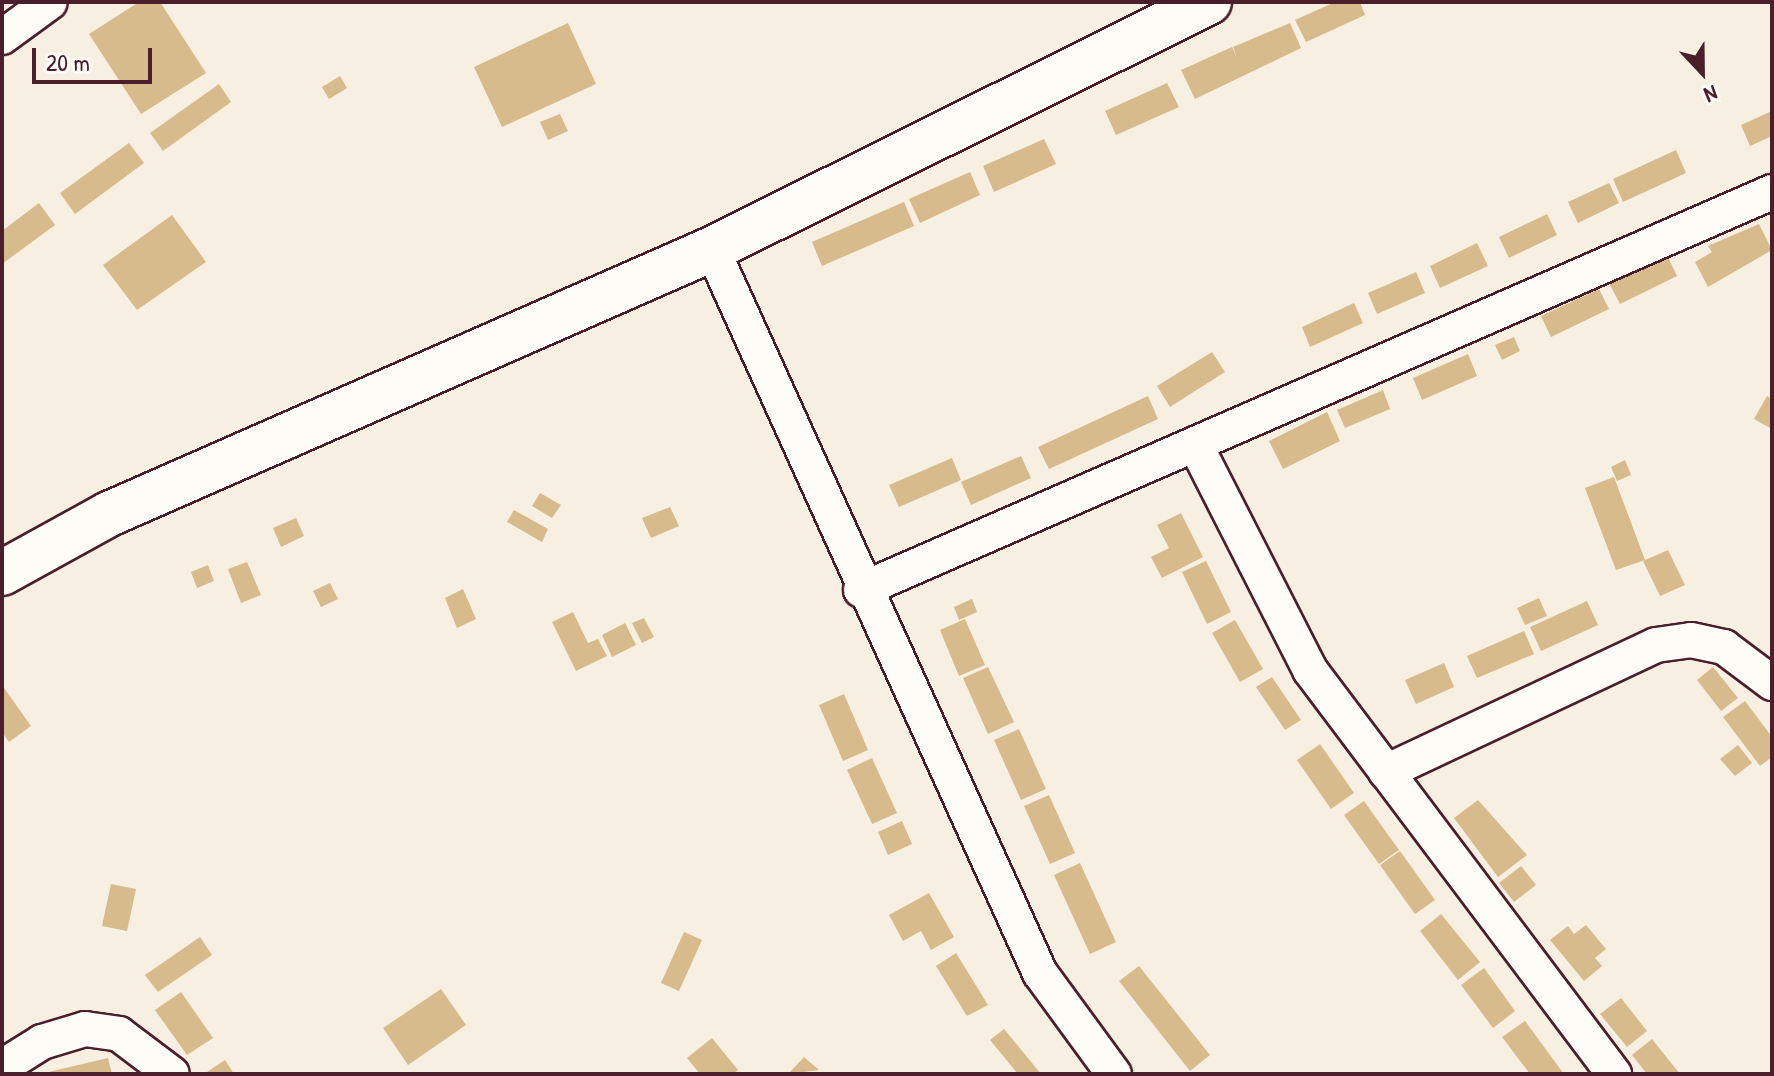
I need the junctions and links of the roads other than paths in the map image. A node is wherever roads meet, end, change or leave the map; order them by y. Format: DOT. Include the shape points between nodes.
graph roads {
  1 [pos="50,2"];
  2 [pos="1209,2"];
  3 [pos="2,37"];
  4 [pos="1772,192"];
  5 [pos="712,249"];
  6 [pos="1197,448"];
  7 [pos="2,573"];
  8 [pos="861,590"];
  9 [pos="1772,683"];
  10 [pos="1386,772"];
  11 [pos="2,1067"];
  12 [pos="172,1074"];
  13 [pos="1114,1074"];
  14 [pos="1614,1074"];
  1 -- 3 [label="street"];
  2 -- 5 [label="street"];
  4 -- 6 [label="street"];
  5 -- 7 [label="street" via="109,514"];
  5 -- 8 [label="street"];
  6 -- 8 [label="street"];
  6 -- 10 [label="street" via="1283,627"];
  8 -- 13 [label="street" via="1040,973"];
  9 -- 10 [label="street" via="1724,647 1691,640 1656,645"];
  10 -- 14 [label="street"];
  11 -- 12 [label="street" via="42,1042 85,1029 119,1034"];
}
